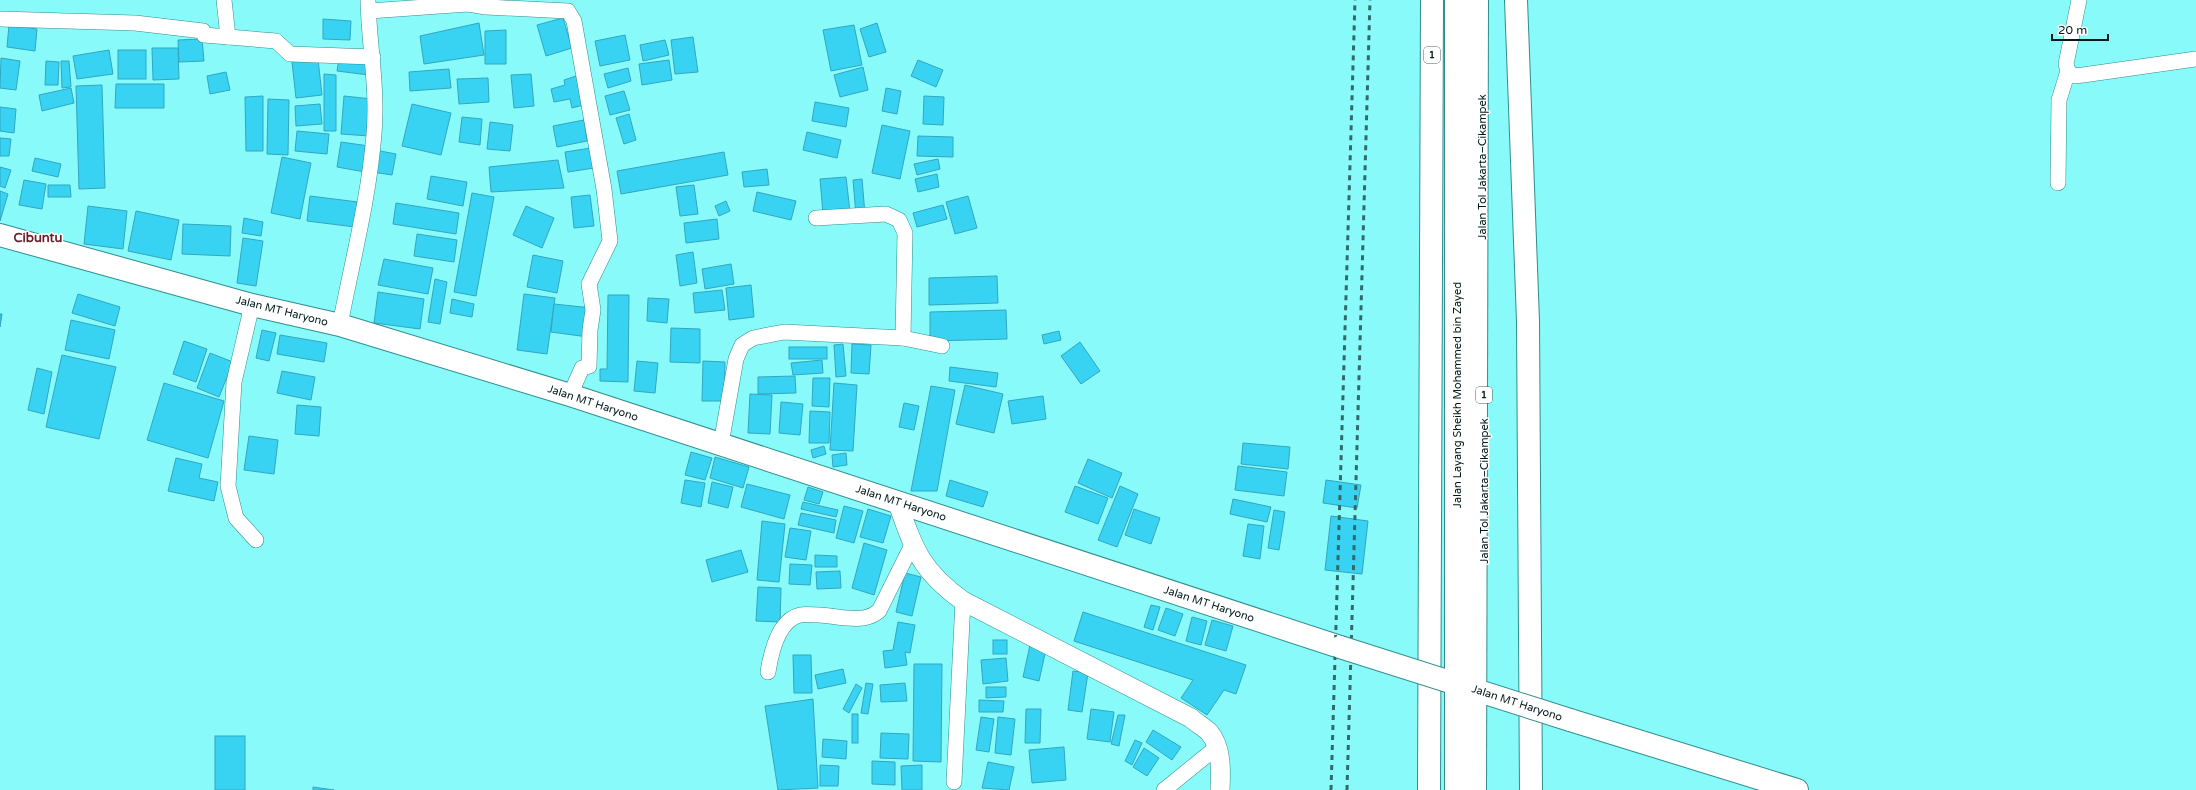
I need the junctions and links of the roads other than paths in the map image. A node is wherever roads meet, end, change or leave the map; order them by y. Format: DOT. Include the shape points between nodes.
graph roads {
  1 [pos="224,0"];
  2 [pos="1432,0"];
  3 [pos="1456,0"];
  4 [pos="1477,0"];
  5 [pos="1481,0"];
  6 [pos="1516,0"];
  7 [pos="2079,0"];
  8 [pos="369,6"];
  9 [pos="0,19"];
  10 [pos="228,37"];
  11 [pos="373,57"];
  12 [pos="2196,58"];
  13 [pos="2068,72"];
  14 [pos="2058,183"];
  15 [pos="816,218"];
  16 [pos="0,235"];
  17 [pos="252,304"];
  18 [pos="340,325"];
  19 [pos="904,338"];
  20 [pos="942,346"];
  21 [pos="570,395"];
  22 [pos="721,444"];
  23 [pos="897,501"];
  24 [pos="256,540"];
  25 [pos="912,545"];
  26 [pos="963,601"];
  27 [pos="768,672"];
  28 [pos="1217,747"];
  29 [pos="954,782"];
  30 [pos="1164,790"];
  31 [pos="1220,790"];
  32 [pos="1429,790"];
  33 [pos="1456,790"];
  34 [pos="1475,790"];
  35 [pos="1486,790"];
  36 [pos="1531,790"];
  37 [pos="1797,790"];
  1 -- 10 [label="street"];
  2 -- 32 [label="main road, 1"];
  3 -- 33 [label="main road, Jalan Layang Sheikh Mohammed bin Zayed, bridge"];
  4 -- 34 [label="main road, Jalan Layang Sheikh Mohammed bin Zayed / 1, bridge"];
  5 -- 35 [label="main road, Jalan Tol Jakarta–Cikampek / 1"];
  6 -- 36 [label="main road" via="1528,321"];
  7 -- 13 [label="street" via="2066,64"];
  8 -- 11 [label="street"];
  8 -- 21 [label="street" via="468,4 486,8 568,11 574,21 604,189 610,241 589,284 593,310 589,366 582,368"];
  9 -- 10 [label="street" via="135,23"];
  10 -- 11 [label="street" via="276,41 290,54"];
  11 -- 18 [label="street" via="374,133 365,198"];
  12 -- 13 [label="street" via="2074,76"];
  13 -- 14 [label="street" via="2059,100"];
  15 -- 19 [label="street" via="886,214 899,220 905,233"];
  16 -- 17 [label="main road, Jalan MT Haryono"];
  17 -- 18 [label="main road, Jalan MT Haryono"];
  17 -- 24 [label="street" via="234,382 228,486 236,518"];
  18 -- 21 [label="main road, Jalan MT Haryono"];
  19 -- 20 [label="street"];
  19 -- 22 [label="street" via="784,332 752,338 742,345 736,359"];
  21 -- 22 [label="main road, Jalan MT Haryono"];
  22 -- 23 [label="main road, Jalan MT Haryono"];
  23 -- 25 [label="street"];
  23 -- 37 [label="main road, Jalan MT Haryono, bridge" via="1340,647"];
  25 -- 26 [label="street" via="928,572 944,588"];
  25 -- 27 [label="street" via="879,611 870,618 856,619 800,615 791,620 777,637"];
  26 -- 28 [label="street" via="1191,718 1209,732"];
  26 -- 29 [label="street"];
  28 -- 30 [label="street"];
  28 -- 31 [label="street" via="1222,771"];
}
